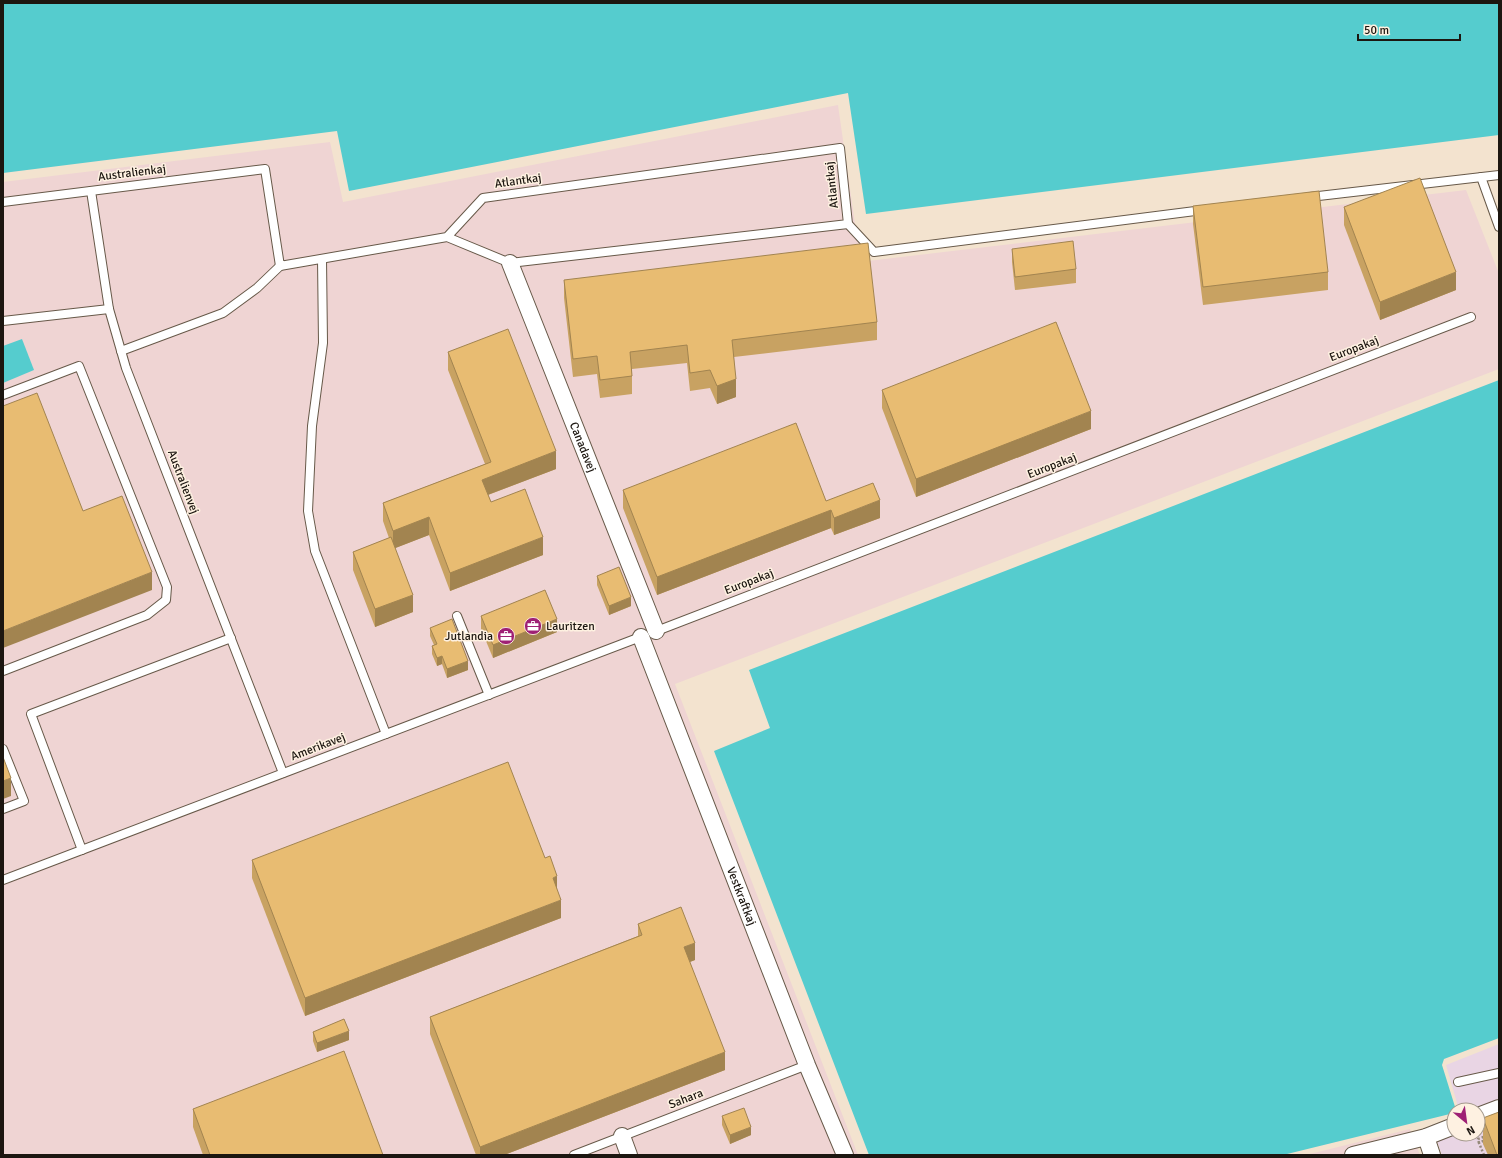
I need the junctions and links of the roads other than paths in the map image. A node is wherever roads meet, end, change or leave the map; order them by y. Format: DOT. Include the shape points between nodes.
graph roads {
  1 [pos="1499,175"];
  2 [pos="1481,177"];
  3 [pos="91,191"];
  4 [pos="1299,198"];
  5 [pos="3,202"];
  6 [pos="1212,208"];
  7 [pos="848,224"];
  8 [pos="1499,227"];
  9 [pos="446,237"];
  10 [pos="322,259"];
  11 [pos="510,263"];
  12 [pos="280,266"];
  13 [pos="109,309"];
  14 [pos="1471,317"];
  15 [pos="3,321"];
  16 [pos="121,352"];
  17 [pos="3,395"];
  18 [pos="457,616"];
  19 [pos="648,634"];
  20 [pos="231,638"];
  21 [pos="3,671"];
  22 [pos="489,695"];
  23 [pos="386,734"];
  24 [pos="3,749"];
  25 [pos="283,773"];
  26 [pos="3,809"];
  27 [pos="82,850"];
  28 [pos="3,880"];
  29 [pos="807,1065"];
  30 [pos="1499,1073"];
  31 [pos="1458,1082"];
  32 [pos="1499,1108"];
  33 [pos="1486,1113"];
  34 [pos="1446,1129"];
  35 [pos="622,1136"];
  36 [pos="1426,1136"];
  37 [pos="574,1155"];
  38 [pos="630,1155"];
  39 [pos="845,1155"];
  40 [pos="1353,1155"];
  41 [pos="1432,1155"];
  1 -- 2 [label="lane"];
  2 -- 4 [label="lane"];
  2 -- 8 [label="lane"];
  3 -- 5 [label="lane, Australienkaj"];
  3 -- 12 [label="lane, Australienkaj" via="265,169"];
  3 -- 13 [label="lane, Australienvej"];
  6 -- 7 [label="lane" via="874,252"];
  7 -- 9 [label="lane, Atlantkaj" via="840,148 483,198"];
  7 -- 11 [label="lane, Atlantkaj"];
  9 -- 10 [label="lane"];
  9 -- 11 [label="lane, Atlantkaj"];
  10 -- 12 [label="lane"];
  10 -- 23 [label="lane" via="323,344 312,426 308,511 315,552"];
  11 -- 19 [label="street, Canadavej"];
  12 -- 16 [label="lane" via="257,288 223,313"];
  13 -- 15 [label="lane"];
  13 -- 16 [label="lane, Australienvej"];
  14 -- 19 [label="lane, Europakaj"];
  16 -- 20 [label="lane, Australienvej"];
  17 -- 21 [label="lane" via="79,366 167,587 166,600 147,615"];
  18 -- 22 [label="lane"];
  19 -- 22 [label="lane, Amerikavej"];
  19 -- 29 [label="street, Vestkraftkaj"];
  20 -- 25 [label="lane, Australienvej"];
  20 -- 27 [label="lane" via="31,714"];
  22 -- 23 [label="lane, Amerikavej"];
  23 -- 25 [label="lane, Amerikavej"];
  24 -- 26 [label="lane" via="24,801"];
  25 -- 27 [label="lane, Amerikavej"];
  27 -- 28 [label="lane, Amerikavej"];
  29 -- 35 [label="lane, Sahara"];
  29 -- 39 [label="street, Vestkraftkaj"];
  30 -- 31 [label="lane"];
  32 -- 33 [label="street"];
  34 -- 36 [label="street"];
  35 -- 37 [label="lane, Sahara"];
  35 -- 38 [label="street"];
  36 -- 40 [label="street"];
  36 -- 41 [label="street"];
}
